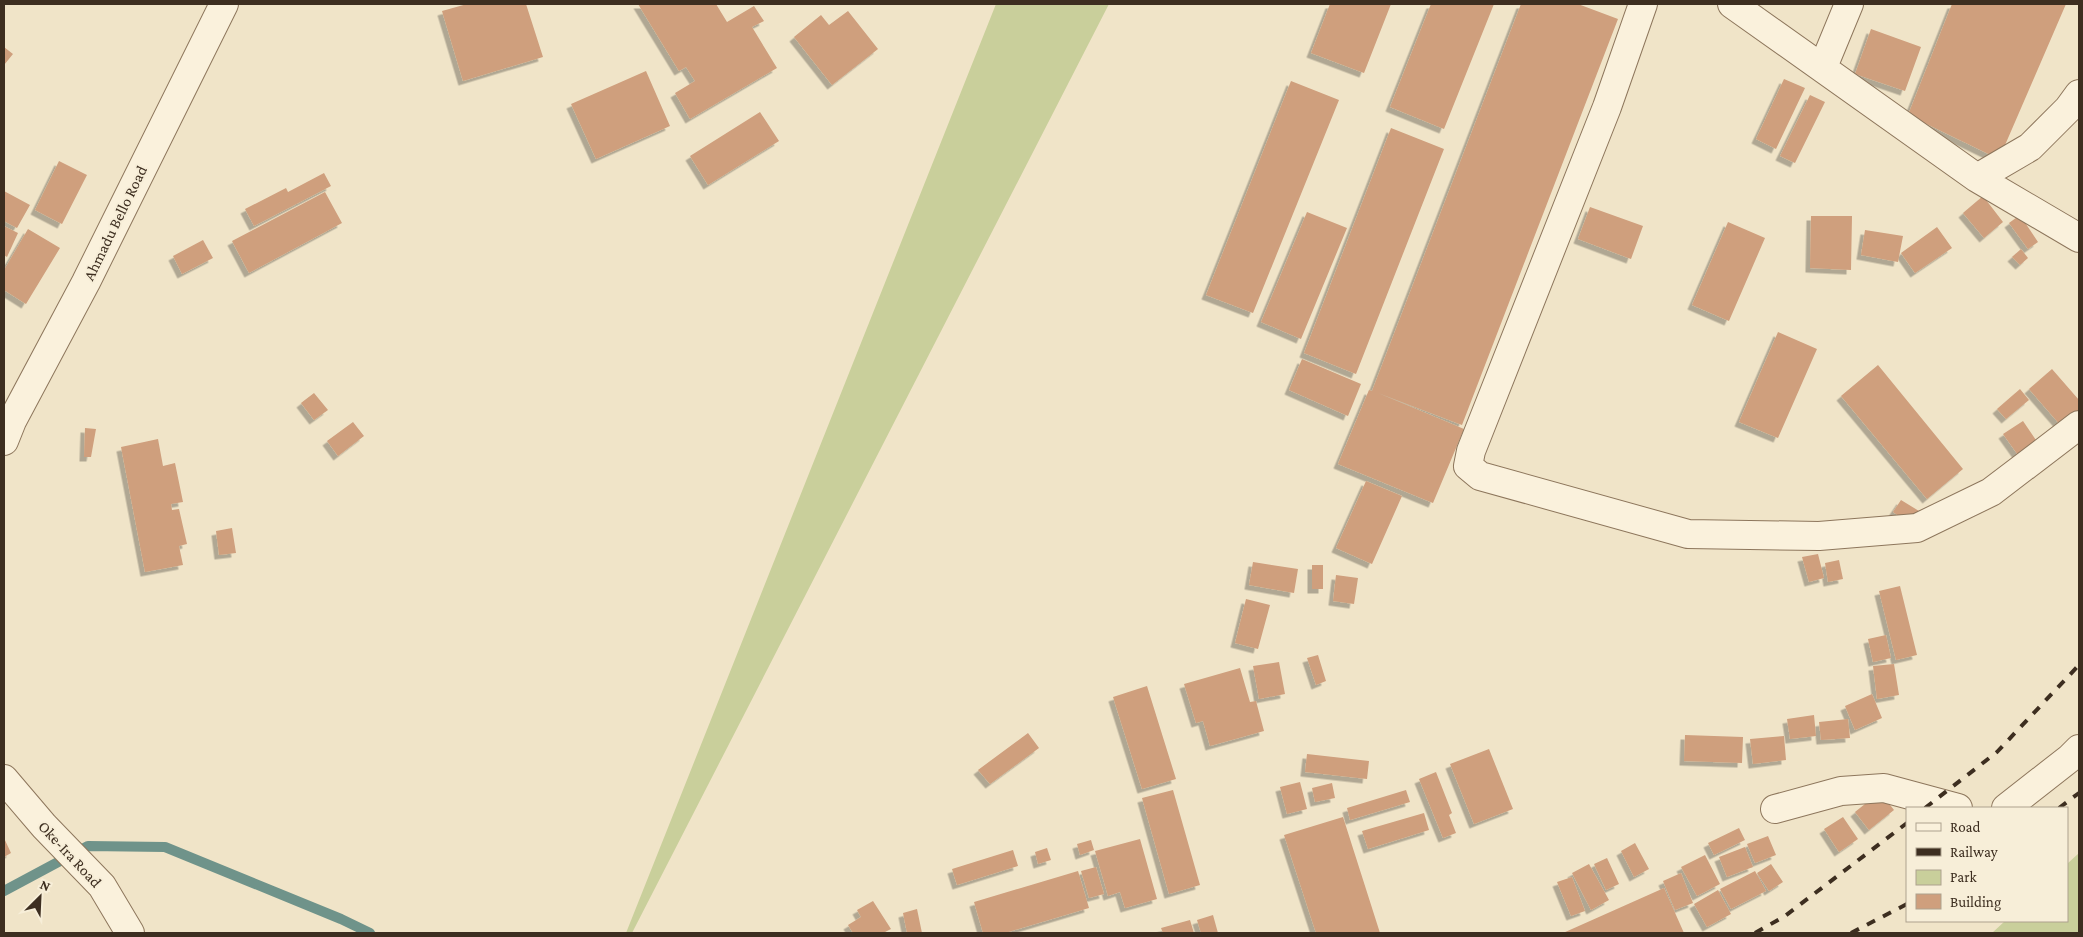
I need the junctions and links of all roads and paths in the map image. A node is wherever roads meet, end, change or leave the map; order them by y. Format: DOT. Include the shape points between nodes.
graph roads {
  1 [pos="224,4"];
  2 [pos="1643,4"];
  3 [pos="1732,4"];
  4 [pos="1849,4"];
  5 [pos="1823,67"];
  6 [pos="2079,94"];
  7 [pos="1977,178"];
  8 [pos="2079,238"];
  9 [pos="2079,425"];
  10 [pos="4,441"];
  11 [pos="2079,749"];
  12 [pos="4,779"];
  13 [pos="1954,807"];
  14 [pos="2007,807"];
  15 [pos="1775,809"];
  16 [pos="130,933"];
  1 -- 10 [label="street, Ahmadu Bello Road"];
  2 -- 9 [label="street" via="1603,116 1471,451 1468,466 1480,476 1688,534 1819,536 1917,528 1991,492"];
  3 -- 5 [label="street"];
  4 -- 5 [label="street"];
  5 -- 7 [label="street"];
  6 -- 7 [label="street" via="2030,147"];
  7 -- 8 [label="street"];
  11 -- 14 [label="street"];
  12 -- 16 [label="street, Oke-Ira Road" via="102,886"];
  13 -- 15 [label="street" via="1884,788 1841,791"];
}
